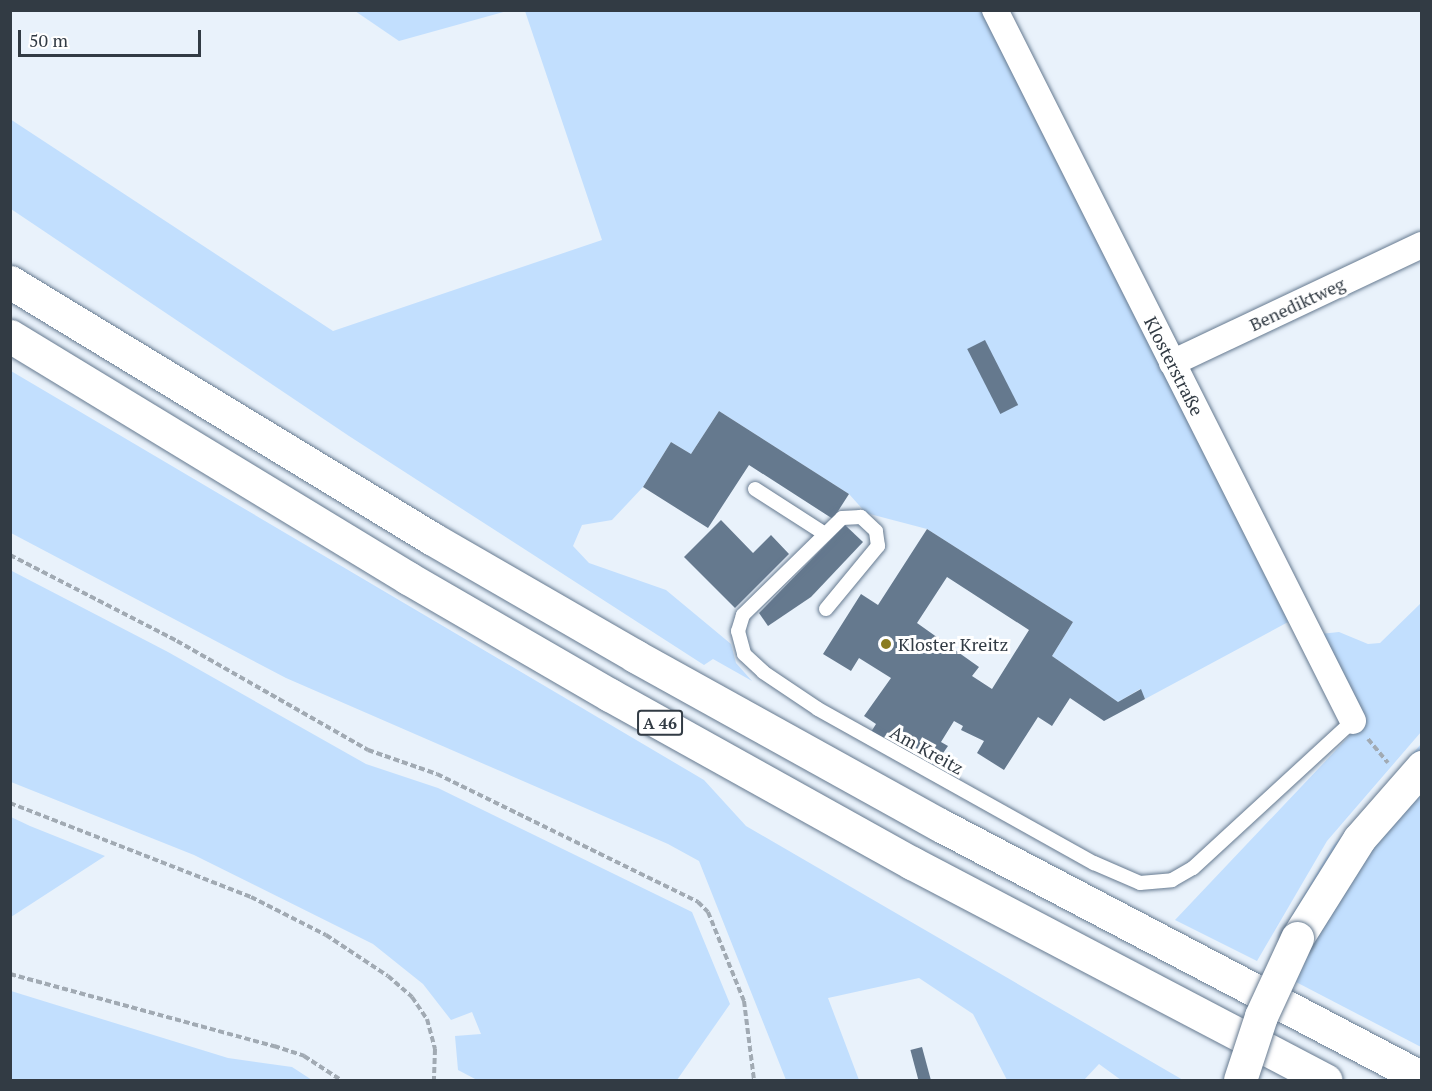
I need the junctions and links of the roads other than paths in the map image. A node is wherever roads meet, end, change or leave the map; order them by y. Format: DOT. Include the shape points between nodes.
graph roads {
  1 [pos="995,10"];
  2 [pos="1422,245"];
  3 [pos="10,282"];
  4 [pos="10,336"];
  5 [pos="1172,363"];
  6 [pos="755,489"];
  7 [pos="825,534"];
  8 [pos="826,609"];
  9 [pos="1353,721"];
  10 [pos="1407,767"];
  11 [pos="1422,1078"];
  12 [pos="1240,1080"];
  13 [pos="1325,1080"];
  1 -- 5 [label="street, Klosterstraße"];
  2 -- 5 [label="street, Benediktweg"];
  3 -- 11 [label="main road, A 46" via="361,497 635,656 940,825"];
  4 -- 13 [label="main road, A 46" via="398,572 610,695 912,863"];
  5 -- 9 [label="street, Klosterstraße"];
  6 -- 7 [label="lane"];
  7 -- 8 [label="lane, Am Kreitz" via="842,518 855,516 867,520 878,540 876,549"];
  7 -- 9 [label="lane, Am Kreitz" via="740,621 739,643 750,661 818,709 1130,881 1161,882 1188,872"];
  10 -- 12 [label="main road, bridge" via="1298,938 1261,1016"];
}
